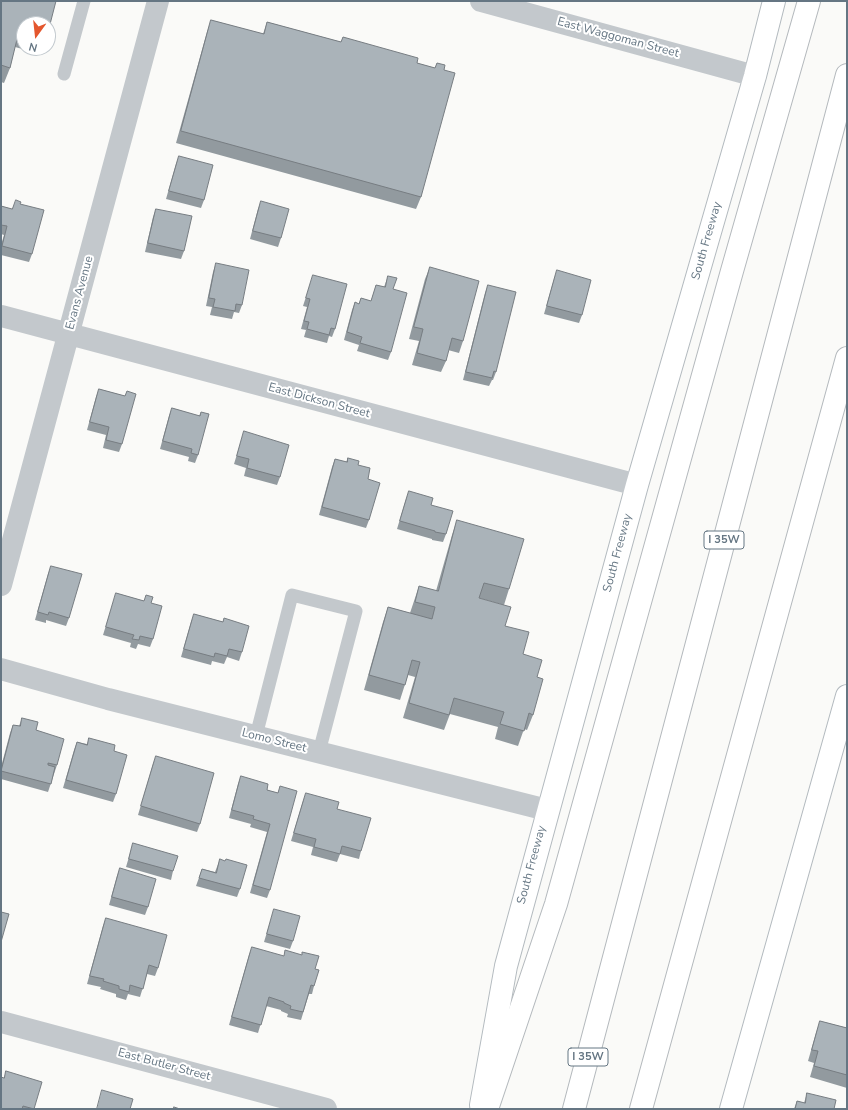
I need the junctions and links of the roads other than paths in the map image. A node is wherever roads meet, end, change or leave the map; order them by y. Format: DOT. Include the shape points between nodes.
graph roads {
  1 [pos="84,1"];
  2 [pos="158,1"];
  3 [pos="481,1"];
  4 [pos="774,1"];
  5 [pos="809,1"];
  6 [pos="64,74"];
  7 [pos="847,75"];
  8 [pos="755,76"];
  9 [pos="1,316"];
  10 [pos="69,334"];
  11 [pos="847,358"];
  12 [pos="847,407"];
  13 [pos="829,427"];
  14 [pos="637,485"];
  15 [pos="1,585"];
  16 [pos="1,669"];
  17 [pos="847,696"];
  18 [pos="256,736"];
  19 [pos="319,752"];
  20 [pos="547,810"];
  21 [pos="1,1022"];
  22 [pos="326,1109"];
  23 [pos="481,1109"];
  24 [pos="487,1109"];
  25 [pos="574,1109"];
  26 [pos="641,1109"];
  27 [pos="731,1109"];
  1 -- 6 [label="lane"];
  2 -- 10 [label="street, Evans Avenue"];
  3 -- 8 [label="street, East Waggoman Street"];
  4 -- 8 [label="main road, South Freeway"];
  5 -- 24 [label="main road" via="556,904"];
  7 -- 25 [label="main road, I 35W"];
  8 -- 14 [label="main road, South Freeway"];
  9 -- 10 [label="street, East Dickson Street"];
  10 -- 14 [label="street, East Dickson Street"];
  10 -- 15 [label="street, Evans Avenue"];
  11 -- 13 [label="main road"];
  12 -- 13 [label="main road"];
  13 -- 26 [label="main road"];
  14 -- 20 [label="main road, South Freeway"];
  16 -- 18 [label="street, Lomo Street"];
  17 -- 27 [label="main road"];
  18 -- 19 [label="street, Lomo Street"];
  18 -- 19 [label="lane" via="292,595 356,611"];
  19 -- 20 [label="street, Lomo Street"];
  20 -- 23 [label="main road, South Freeway" via="506,966"];
  21 -- 22 [label="street, East Butler Street"];
}
